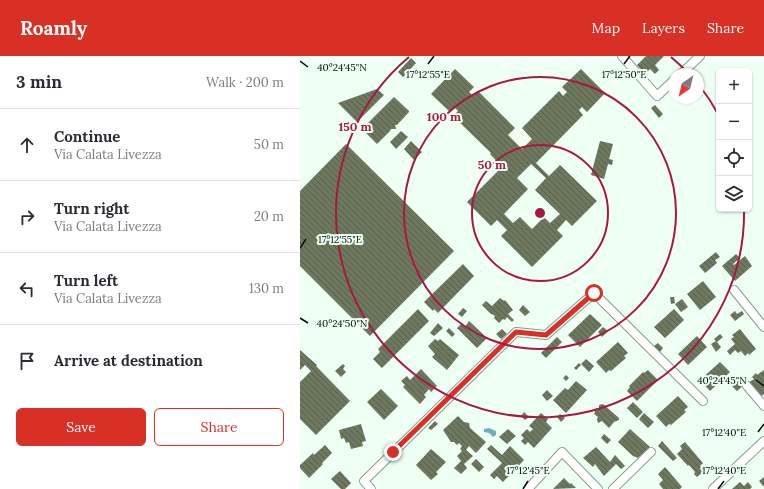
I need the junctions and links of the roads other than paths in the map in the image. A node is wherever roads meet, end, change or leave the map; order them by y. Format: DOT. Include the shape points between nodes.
graph roads {
  1 [pos="622,56"];
  2 [pos="700,56"];
  3 [pos="687,68"];
  4 [pos="668,86"];
  5 [pos="734,290"];
  6 [pos="764,327"];
  7 [pos="747,386"];
  8 [pos="703,401"];
  9 [pos="764,406"];
  10 [pos="764,441"];
  11 [pos="651,452"];
  12 [pos="371,489"];
  13 [pos="528,489"];
  14 [pos="598,489"];
  15 [pos="612,489"];
  16 [pos="713,489"];
  1 -- 4 [label="street" via="657,96"];
  2 -- 3 [label="street"];
  5 -- 6 [label="street"];
  7 -- 9 [label="street"];
  8 -- 12 [label="street" via="594,293 546,335 516,332 364,481"];
  10 -- 16 [label="street"];
  11 -- 15 [label="street"];
  13 -- 14 [label="street" via="562,452"];
}
